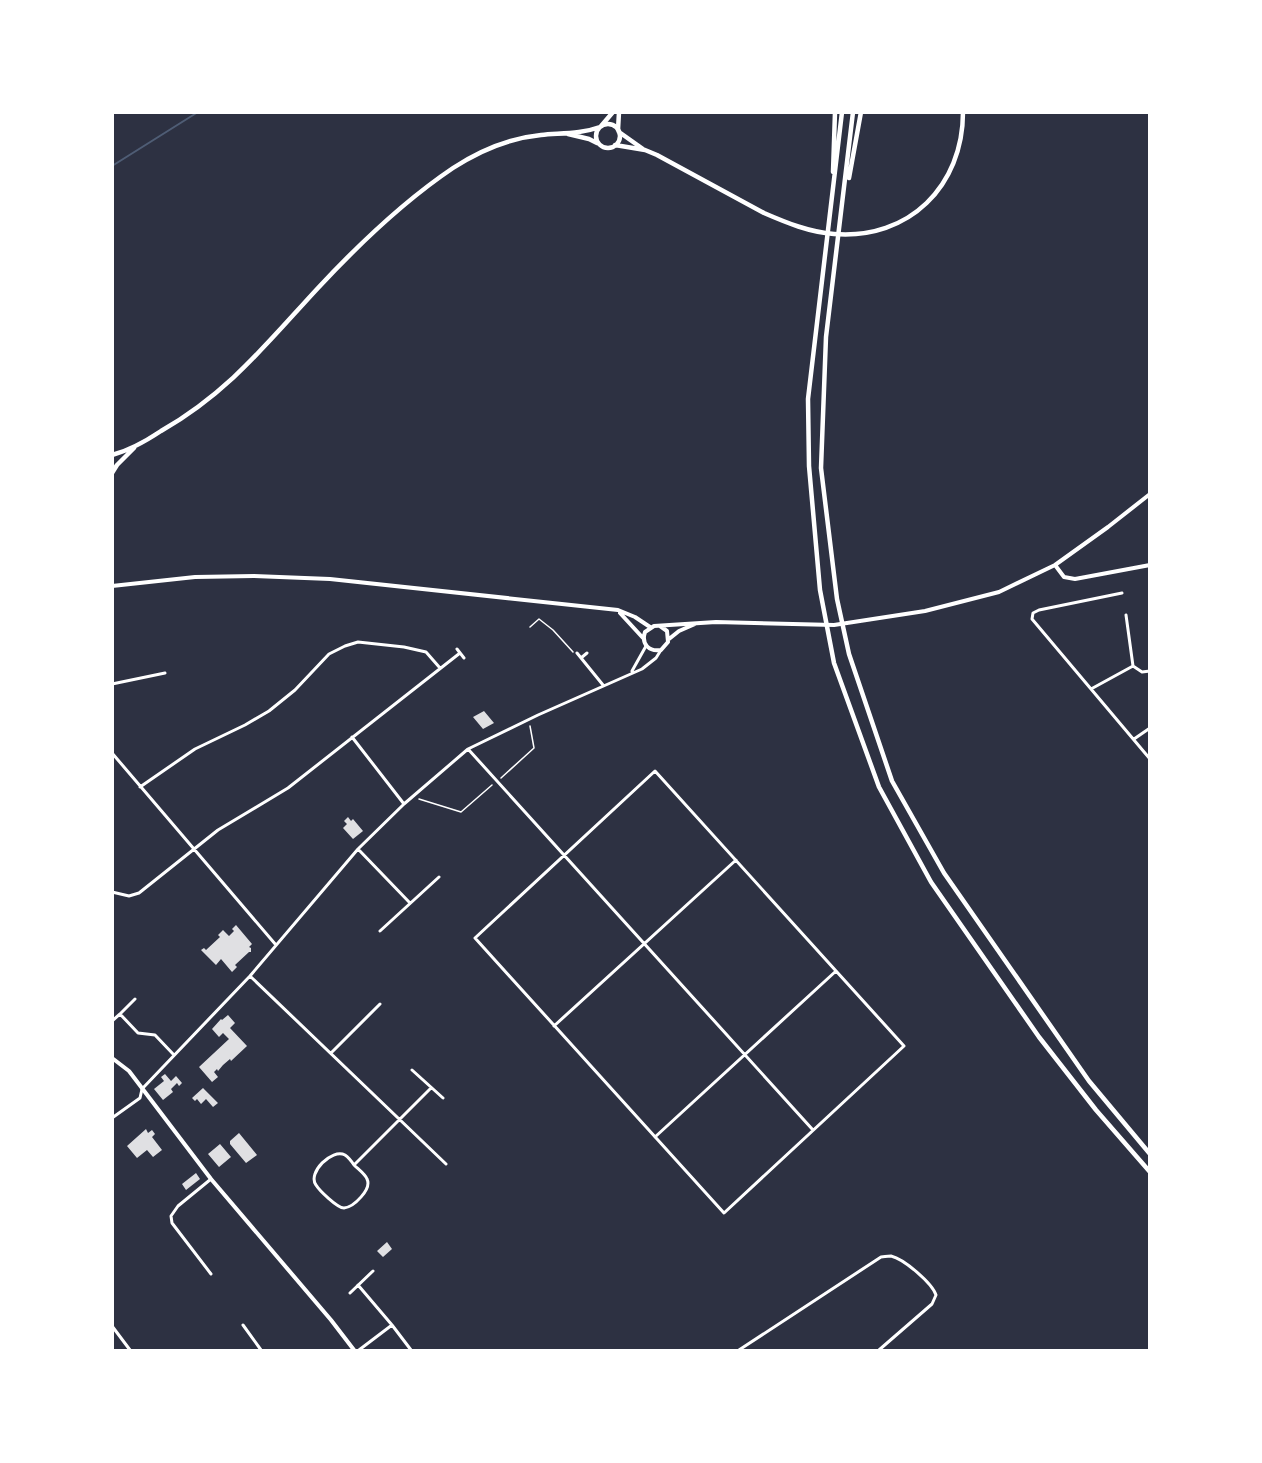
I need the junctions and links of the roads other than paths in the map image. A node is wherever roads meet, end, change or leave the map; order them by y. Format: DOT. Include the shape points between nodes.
graph roads {
  1 [pos="613,112"];
  2 [pos="619,112"];
  3 [pos="835,112"];
  4 [pos="842,112"];
  5 [pos="853,112"];
  6 [pos="861,112"];
  7 [pos="963,112"];
  8 [pos="601,126"];
  9 [pos="618,131"];
  10 [pos="566,133"];
  11 [pos="599,144"];
  12 [pos="615,145"];
  13 [pos="645,150"];
  14 [pos="844,201"];
  15 [pos="831,217"];
  16 [pos="136,446"];
  17 [pos="112,454"];
  18 [pos="112,464"];
  19 [pos="113,472"];
  20 [pos="1149,494"];
  21 [pos="1055,565"];
  22 [pos="1149,565"];
  23 [pos="112,586"];
  24 [pos="1122,593"];
  25 [pos="618,610"];
  26 [pos="1126,615"];
  27 [pos="699,623"];
  28 [pos="660,626"];
  29 [pos="650,627"];
  30 [pos="644,639"];
  31 [pos="669,639"];
  32 [pos="646,646"];
  33 [pos="661,650"];
  34 [pos="577,653"];
  35 [pos="587,653"];
  36 [pos="464,658"];
  37 [pos="581,658"];
  38 [pos="1133,666"];
  39 [pos="440,668"];
  40 [pos="1149,671"];
  41 [pos="631,672"];
  42 [pos="165,673"];
  43 [pos="112,684"];
  44 [pos="603,685"];
  45 [pos="1091,689"];
  46 [pos="1149,728"];
  47 [pos="352,737"];
  48 [pos="1134,740"];
  49 [pos="468,749"];
  50 [pos="112,753"];
  51 [pos="1149,759"];
  52 [pos="140,787"];
  53 [pos="404,804"];
  54 [pos="193,849"];
  55 [pos="358,849"];
  56 [pos="564,855"];
  57 [pos="736,860"];
  58 [pos="439,878"];
  59 [pos="112,892"];
  60 [pos="410,903"];
  61 [pos="380,931"];
  62 [pos="644,944"];
  63 [pos="276,945"];
  64 [pos="836,971"];
  65 [pos="250,976"];
  66 [pos="135,999"];
  67 [pos="380,1004"];
  68 [pos="120,1014"];
  69 [pos="112,1021"];
  70 [pos="554,1026"];
  71 [pos="331,1053"];
  72 [pos="745,1054"];
  73 [pos="174,1055"];
  74 [pos="112,1058"];
  75 [pos="412,1070"];
  76 [pos="431,1088"];
  77 [pos="142,1089"];
  78 [pos="443,1098"];
  79 [pos="112,1118"];
  80 [pos="400,1120"];
  81 [pos="813,1130"];
  82 [pos="655,1137"];
  83 [pos="1149,1154"];
  84 [pos="446,1164"];
  85 [pos="354,1165"];
  86 [pos="1149,1172"];
  87 [pos="211,1179"];
  88 [pos="373,1271"];
  89 [pos="212,1274"];
  90 [pos="358,1285"];
  91 [pos="350,1293"];
  92 [pos="243,1325"];
  93 [pos="392,1325"];
  94 [pos="112,1326"];
  95 [pos="130,1350"];
  96 [pos="261,1350"];
  97 [pos="354,1350"];
  98 [pos="359,1350"];
  99 [pos="411,1350"];
  100 [pos="739,1350"];
  101 [pos="879,1350"];
  1 -- 8 [label="main road"];
  2 -- 9 [label="main road"];
  3 -- 15 [label="main road"];
  4 -- 15 [label="main road"];
  5 -- 14 [label="main road"];
  6 -- 14 [label="main road"];
  7 -- 13 [label="main road" via="957,156 940,190 903,220 861,234 805,229 764,213"];
  8 -- 9 [label="main road" via="612,125"];
  8 -- 10 [label="main road"];
  8 -- 11 [label="main road" via="596,134"];
  9 -- 12 [label="main road"];
  9 -- 13 [label="main road"];
  10 -- 11 [label="main road"];
  10 -- 16 [label="main road" via="531,136 490,148 438,178 347,258 232,380 203,404"];
  11 -- 12 [label="main road" via="608,148"];
  12 -- 13 [label="main road"];
  14 -- 83 [label="main road" via="826,337 821,468 837,599 849,654 892,781 944,873 1089,1081"];
  15 -- 86 [label="main road" via="808,399 809,465 820,590 834,663 879,787 931,882 1039,1037"];
  16 -- 17 [label="main road"];
  16 -- 19 [label="main road"];
  18 -- 19 [label="main road"];
  20 -- 21 [label="main road"];
  21 -- 22 [label="main road" via="1064,577 1075,579"];
  21 -- 27 [label="main road" via="999,592 931,610 866,621 834,625"];
  23 -- 25 [label="main road" via="195,578 319,578"];
  24 -- 45 [label="street" via="1033,613 1032,619"];
  25 -- 29 [label="main road"];
  25 -- 30 [label="main road"];
  26 -- 38 [label="street"];
  27 -- 28 [label="main road"];
  27 -- 31 [label="main road"];
  28 -- 29 [label="main road"];
  28 -- 31 [label="main road"];
  29 -- 30 [label="main road"];
  30 -- 32 [label="main road"];
  31 -- 33 [label="main road"];
  32 -- 33 [label="main road"];
  32 -- 41 [label="street"];
  33 -- 41 [label="street" via="651,663"];
  34 -- 37 [label="street"];
  35 -- 37 [label="street"];
  36 -- 39 [label="street" via="458,651"];
  37 -- 44 [label="street"];
  38 -- 40 [label="street" via="1142,672"];
  38 -- 45 [label="street"];
  39 -- 47 [label="street"];
  39 -- 52 [label="street" via="426,652 358,642 345,646 329,654 269,711 195,749"];
  41 -- 44 [label="street"];
  42 -- 43 [label="street"];
  44 -- 49 [label="street"];
  45 -- 48 [label="street"];
  46 -- 48 [label="street"];
  47 -- 53 [label="street"];
  47 -- 54 [label="street" via="288,788"];
  48 -- 51 [label="street"];
  49 -- 53 [label="street"];
  49 -- 56 [label="street"];
  50 -- 52 [label="street"];
  52 -- 54 [label="street"];
  53 -- 55 [label="street"];
  54 -- 59 [label="street" via="139,892 129,896"];
  54 -- 63 [label="street"];
  55 -- 60 [label="street"];
  55 -- 63 [label="street"];
  56 -- 57 [label="street" via="655,771"];
  56 -- 62 [label="street"];
  56 -- 70 [label="street" via="475,938"];
  57 -- 62 [label="street"];
  57 -- 64 [label="street"];
  58 -- 60 [label="street"];
  60 -- 61 [label="street"];
  62 -- 70 [label="street"];
  62 -- 72 [label="street"];
  63 -- 65 [label="street"];
  64 -- 72 [label="street"];
  64 -- 81 [label="street" via="904,1046"];
  65 -- 71 [label="street"];
  65 -- 73 [label="street"];
  66 -- 68 [label="street"];
  67 -- 71 [label="street"];
  68 -- 69 [label="street"];
  68 -- 73 [label="street" via="138,1033 154,1035"];
  70 -- 82 [label="street"];
  71 -- 80 [label="street"];
  72 -- 81 [label="street"];
  72 -- 82 [label="street"];
  73 -- 77 [label="street"];
  74 -- 77 [label="main road" via="129,1071"];
  75 -- 76 [label="street"];
  76 -- 78 [label="street"];
  76 -- 80 [label="street"];
  77 -- 79 [label="street" via="140,1098"];
  77 -- 87 [label="main road"];
  80 -- 84 [label="street"];
  80 -- 85 [label="street"];
  81 -- 82 [label="street" via="724,1213"];
  85 -- 85 [label="street" via="367,1178 368,1185 351,1206 338,1207 315,1184 315,1173 338,1153"];
  87 -- 89 [label="street" via="171,1216 172,1223"];
  87 -- 97 [label="main road"];
  88 -- 90 [label="street"];
  90 -- 91 [label="street"];
  90 -- 93 [label="street"];
  92 -- 96 [label="street"];
  93 -- 98 [label="street"];
  93 -- 99 [label="street"];
  94 -- 95 [label="street"];
  100 -- 101 [label="street" via="880,1257 890,1256 904,1262 934,1287 936,1295 932,1304"];
}
